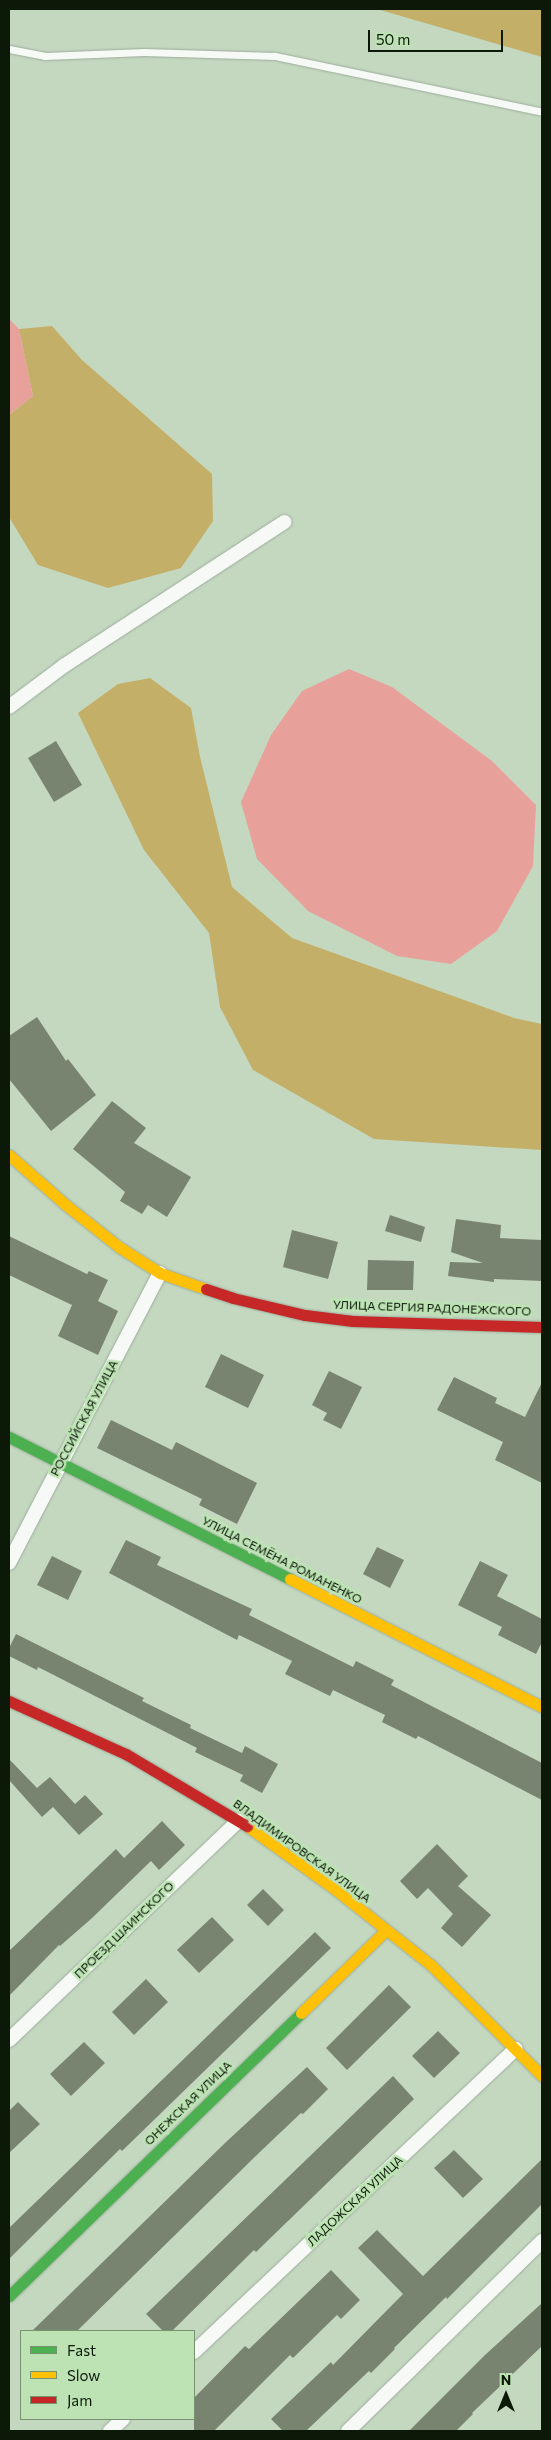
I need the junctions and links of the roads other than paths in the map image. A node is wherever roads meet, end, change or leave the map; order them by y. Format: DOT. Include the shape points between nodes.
graph roads {
  1 [pos="9,49"];
  2 [pos="542,112"];
  3 [pos="284,522"];
  4 [pos="9,706"];
  5 [pos="9,1155"];
  6 [pos="160,1273"];
  7 [pos="542,1327"];
  8 [pos="9,1437"];
  9 [pos="60,1462"];
  10 [pos="9,1563"];
  11 [pos="9,1701"];
  12 [pos="542,1707"];
  13 [pos="239,1820"];
  14 [pos="386,1930"];
  15 [pos="9,2040"];
  16 [pos="516,2049"];
  17 [pos="542,2076"];
  18 [pos="542,2241"];
  19 [pos="9,2296"];
  20 [pos="195,2351"];
  21 [pos="122,2420"];
  22 [pos="110,2431"];
  23 [pos="348,2431"];
  1 -- 2 [label="lane" via="46,56 144,52 275,56"];
  3 -- 4 [label="street" via="65,665"];
  5 -- 6 [label="street, УЛИЦА СЕРГИЯ РАДОНЕЖСКОГО" via="119,1247"];
  6 -- 7 [label="street, УЛИЦА СЕРГИЯ РАДОНЕЖСКОГО" via="233,1298 305,1315 352,1321"];
  6 -- 9 [label="street, РОССИЙСКАЯ УЛИЦА"];
  8 -- 9 [label="street, УЛИЦА СЕМЁНА РОМАНЕНКО"];
  9 -- 10 [label="street, РОССИЙСКАЯ УЛИЦА"];
  9 -- 12 [label="street, УЛИЦА СЕМЁНА РОМАНЕНКО"];
  11 -- 13 [label="street, ВЛАДИМИРОВСКАЯ УЛИЦА" via="126,1754"];
  13 -- 14 [label="street, ВЛАДИМИРОВСКАЯ УЛИЦА"];
  13 -- 15 [label="street, ПРОЕЗД ШАИНСКОГО"];
  14 -- 16 [label="street, ВЛАДИМИРОВСКАЯ УЛИЦА" via="431,1965"];
  14 -- 19 [label="street, ОНЕЖСКАЯ УЛИЦА"];
  16 -- 17 [label="street, ВЛАДИМИРОВСКАЯ УЛИЦА"];
  16 -- 20 [label="street, ЛАДОЖСКАЯ УЛИЦА"];
  18 -- 23 [label="street"];
  21 -- 22 [label="street"];
}
